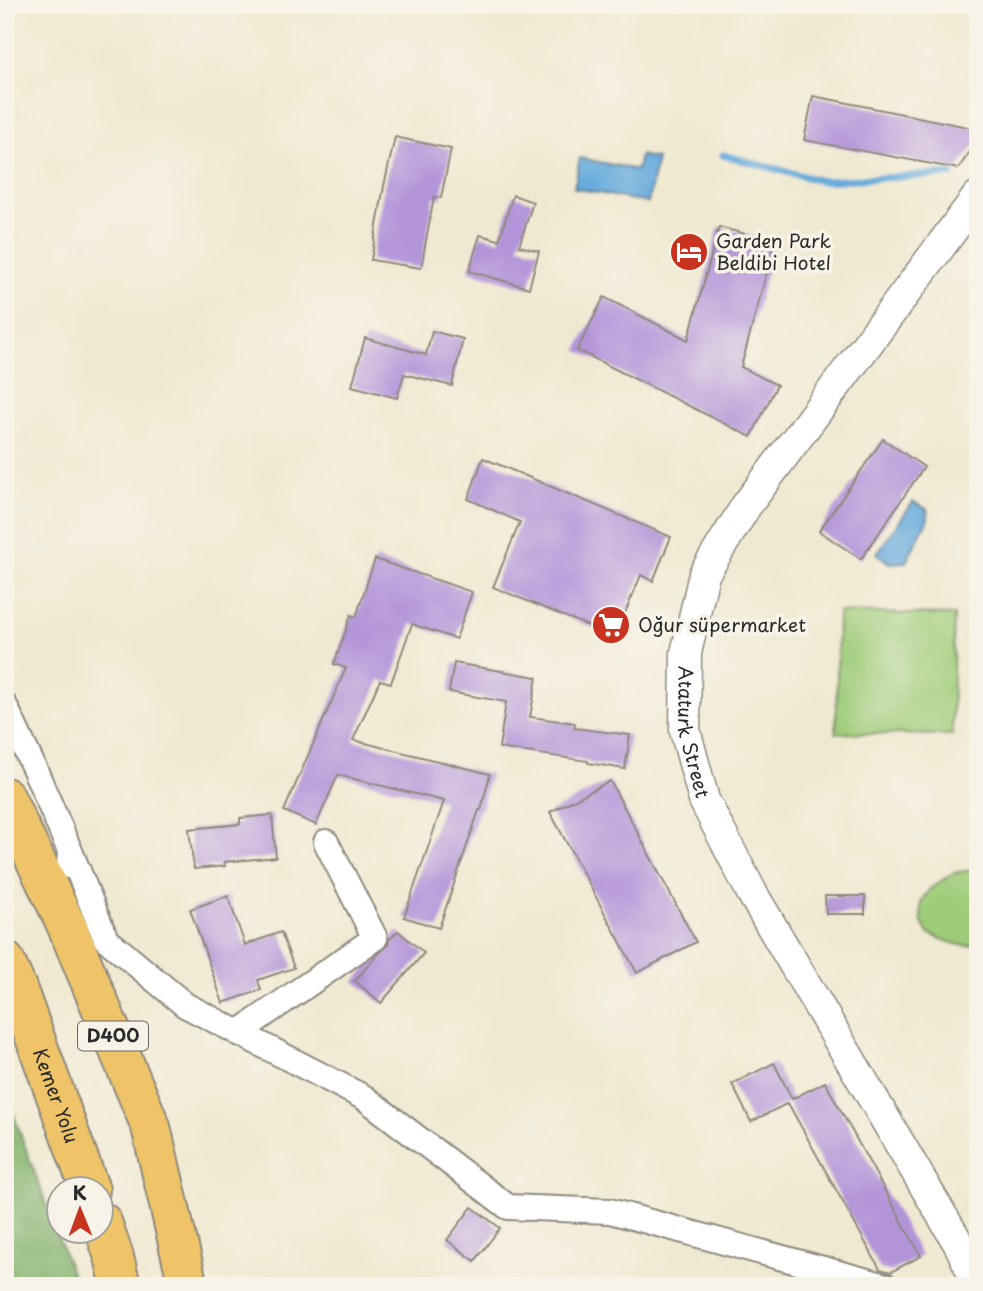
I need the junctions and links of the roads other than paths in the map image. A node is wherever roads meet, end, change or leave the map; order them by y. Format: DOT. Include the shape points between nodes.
graph roads {
  1 [pos="978,196"];
  2 [pos="5,706"];
  3 [pos="5,797"];
  4 [pos="326,842"];
  5 [pos="70,851"];
  6 [pos="66,924"];
  7 [pos="5,961"];
  8 [pos="238,1032"];
  9 [pos="85,1176"];
  10 [pos="110,1246"];
  11 [pos="978,1285"];
  12 [pos="121,1286"];
  13 [pos="188,1286"];
  14 [pos="886,1286"];
  1 -- 11 [label="street, Ataturk Street" via="746,506 704,575 686,653 685,730 704,800 746,881 960,1246"];
  2 -- 5 [label="street"];
  3 -- 6 [label="highway, D400"];
  4 -- 8 [label="street" via="375,938"];
  5 -- 6 [label="street"];
  5 -- 8 [label="street" via="106,939 185,1005"];
  6 -- 13 [label="highway, D400" via="151,1126"];
  7 -- 9 [label="highway, Kemer Yolu"];
  8 -- 14 [label="street" via="365,1098 508,1208 610,1211"];
  10 -- 12 [label="highway"];
}
